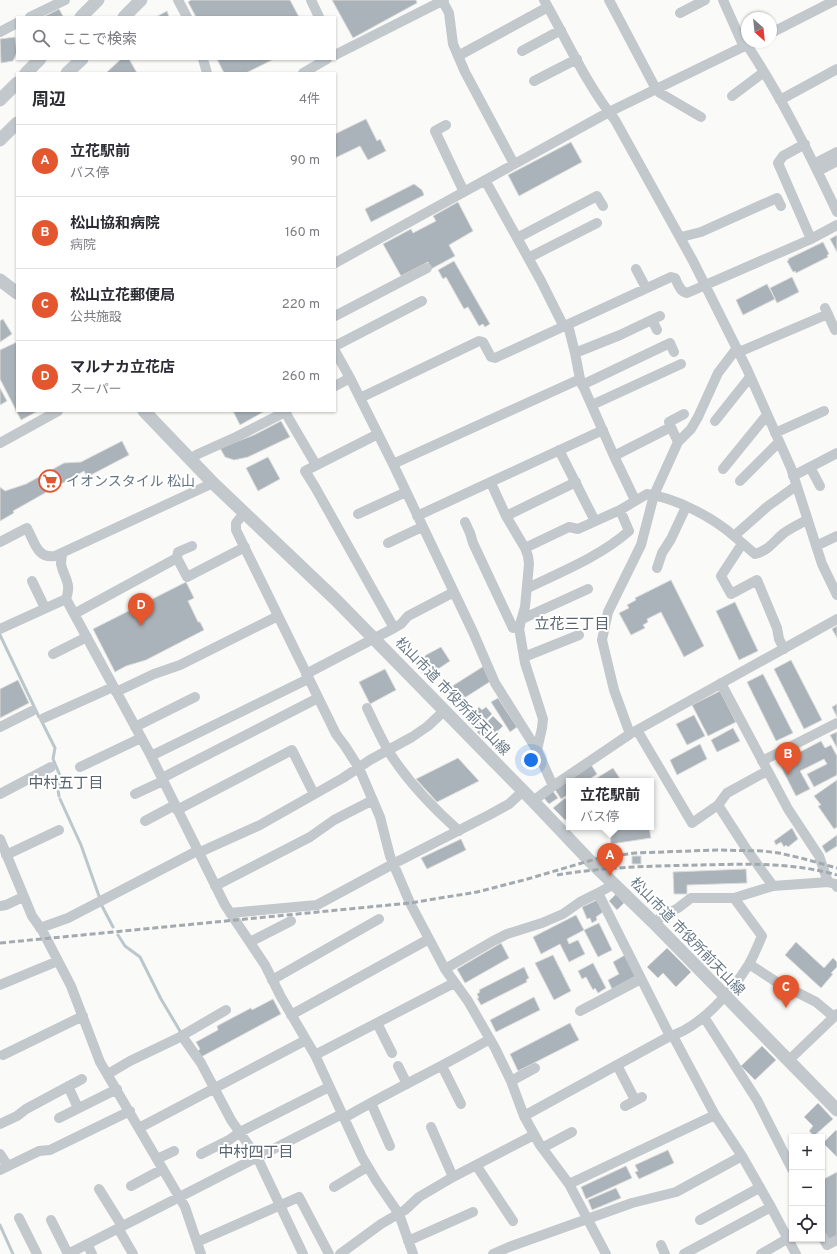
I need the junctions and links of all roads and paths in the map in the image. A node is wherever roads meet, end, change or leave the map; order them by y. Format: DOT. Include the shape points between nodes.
graph roads {
  1 [pos="98,0"];
  2 [pos="141,0"];
  3 [pos="178,0"];
  4 [pos="311,0"];
  5 [pos="443,0"];
  6 [pos="609,0"];
  7 [pos="705,0"];
  8 [pos="723,0"];
  9 [pos="836,0"];
  10 [pos="61,1"];
  11 [pos="546,3"];
  12 [pos="680,13"];
  13 [pos="32,16"];
  14 [pos="82,16"];
  15 [pos="125,16"];
  16 [pos="186,16"];
  17 [pos="318,16"];
  18 [pos="16,24"];
  19 [pos="561,30"];
  20 [pos="777,30"];
  21 [pos="0,32"];
  22 [pos="741,32"];
  23 [pos="742,48"];
  24 [pos="750,48"];
  25 [pos="522,51"];
  26 [pos="336,54"];
  27 [pos="458,56"];
  28 [pos="577,59"];
  29 [pos="39,60"];
  30 [pos="81,60"];
  31 [pos="203,60"];
  32 [pos="325,60"];
  33 [pos="837,69"];
  34 [pos="27,72"];
  35 [pos="69,72"];
  36 [pos="207,72"];
  37 [pos="306,72"];
  38 [pos="764,72"];
  39 [pos="534,81"];
  40 [pos="16,84"];
  41 [pos="656,89"];
  42 [pos="732,96"];
  43 [pos="0,100"];
  44 [pos="780,100"];
  45 [pos="609,112"];
  46 [pos="702,117"];
  47 [pos="16,124"];
  48 [pos="446,125"];
  49 [pos="0,140"];
  50 [pos="805,144"];
  51 [pos="837,152"];
  52 [pos="837,162"];
  53 [pos="514,164"];
  54 [pos="816,167"];
  55 [pos="486,180"];
  56 [pos="464,192"];
  57 [pos="603,206"];
  58 [pos="781,206"];
  59 [pos="837,212"];
  60 [pos="598,223"];
  61 [pos="837,225"];
  62 [pos="517,238"];
  63 [pos="681,238"];
  64 [pos="811,239"];
  65 [pos="528,258"];
  66 [pos="336,262"];
  67 [pos="427,268"];
  68 [pos="636,269"];
  69 [pos="1,280"];
  70 [pos="706,285"];
  71 [pos="646,288"];
  72 [pos="16,292"];
  73 [pos="422,301"];
  74 [pos="336,315"];
  75 [pos="566,326"];
  76 [pos="657,330"];
  77 [pos="835,330"];
  78 [pos="336,345"];
  79 [pos="738,350"];
  80 [pos="674,352"];
  81 [pos="336,353"];
  82 [pos="575,353"];
  83 [pos="681,364"];
  84 [pos="750,377"];
  85 [pos="350,378"];
  86 [pos="581,382"];
  87 [pos="336,385"];
  88 [pos="360,398"];
  89 [pos="592,405"];
  90 [pos="824,411"];
  91 [pos="56,412"];
  92 [pos="145,412"];
  93 [pos="286,412"];
  94 [pos="684,414"];
  95 [pos="767,415"];
  96 [pos="714,420"];
  97 [pos="669,422"];
  98 [pos="603,430"];
  99 [pos="378,434"];
  100 [pos="777,437"];
  101 [pos="0,442"];
  102 [pos="678,442"];
  103 [pos="559,450"];
  104 [pos="837,453"];
  105 [pos="614,456"];
  106 [pos="190,459"];
  107 [pos="393,464"];
  108 [pos="316,465"];
  109 [pos="810,467"];
  110 [pos="724,469"];
  111 [pos="740,481"];
  112 [pos="795,481"];
  113 [pos="576,482"];
  114 [pos="213,483"];
  115 [pos="491,483"];
  116 [pos="820,486"];
  117 [pos="406,492"];
  118 [pos="654,495"];
  119 [pos="636,500"];
  120 [pos="686,507"];
  121 [pos="620,510"];
  122 [pos="244,513"];
  123 [pos="358,514"];
  124 [pos="418,516"];
  125 [pos="506,516"];
  126 [pos="807,520"];
  127 [pos="595,521"];
  128 [pos="465,522"];
  129 [pos="422,527"];
  130 [pos="734,536"];
  131 [pos="837,536"];
  132 [pos="0,542"];
  133 [pos="388,543"];
  134 [pos="742,544"];
  135 [pos="192,546"];
  136 [pos="816,546"];
  137 [pos="245,548"];
  138 [pos="525,548"];
  139 [pos="62,554"];
  140 [pos="177,558"];
  141 [pos="657,568"];
  142 [pos="32,581"];
  143 [pos="528,588"];
  144 [pos="835,588"];
  145 [pos="588,589"];
  146 [pos="454,592"];
  147 [pos="66,599"];
  148 [pos="45,608"];
  149 [pos="74,614"];
  150 [pos="278,616"];
  151 [pos="837,619"];
  152 [pos="521,622"];
  153 [pos="394,628"];
  154 [pos="0,629"];
  155 [pos="579,635"];
  156 [pos="87,637"];
  157 [pos="374,638"];
  158 [pos="784,649"];
  159 [pos="53,654"];
  160 [pos="524,657"];
  161 [pos="307,677"];
  162 [pos="721,683"];
  163 [pos="115,689"];
  164 [pos="195,696"];
  165 [pos="318,698"];
  166 [pos="366,708"];
  167 [pos="445,710"];
  168 [pos="32,711"];
  169 [pos="44,718"];
  170 [pos="837,723"];
  171 [pos="135,727"];
  172 [pos="0,728"];
  173 [pos="634,732"];
  174 [pos="141,738"];
  175 [pos="388,750"];
  176 [pos="537,750"];
  177 [pos="151,756"];
  178 [pos="764,766"];
  179 [pos="51,767"];
  180 [pos="80,768"];
  181 [pos="359,768"];
  182 [pos="162,779"];
  183 [pos="553,786"];
  184 [pos="523,791"];
  185 [pos="0,794"];
  186 [pos="135,794"];
  187 [pos="314,794"];
  188 [pos="373,800"];
  189 [pos="533,801"];
  190 [pos="718,805"];
  191 [pos="176,807"];
  192 [pos="145,821"];
  193 [pos="60,830"];
  194 [pos="459,831"];
  195 [pos="0,839"];
  196 [pos="198,852"];
  197 [pos="6,855"];
  198 [pos="393,864"];
  199 [pos="828,882"];
  200 [pos="614,884"];
  201 [pos="215,886"];
  202 [pos="773,886"];
  203 [pos="837,887"];
  204 [pos="598,893"];
  205 [pos="23,897"];
  206 [pos="734,898"];
  207 [pos="0,906"];
  208 [pos="230,913"];
  209 [pos="379,919"];
  210 [pos="291,921"];
  211 [pos="653,922"];
  212 [pos="40,928"];
  213 [pos="429,939"];
  214 [pos="250,942"];
  215 [pos="58,961"];
  216 [pos="749,964"];
  217 [pos="445,969"];
  218 [pos="641,979"];
  219 [pos="272,980"];
  220 [pos="454,983"];
  221 [pos="0,985"];
  222 [pos="725,996"];
  223 [pos="226,1010"];
  224 [pos="580,1011"];
  225 [pos="291,1015"];
  226 [pos="835,1015"];
  227 [pos="83,1016"];
  228 [pos="704,1017"];
  229 [pos="377,1023"];
  230 [pos="182,1036"];
  231 [pos="672,1036"];
  232 [pos="490,1039"];
  233 [pos="306,1040"];
  234 [pos="392,1053"];
  235 [pos="3,1055"];
  236 [pos="314,1055"];
  237 [pos="788,1061"];
  238 [pos="617,1065"];
  239 [pos="398,1066"];
  240 [pos="442,1066"];
  241 [pos="535,1068"];
  242 [pos="108,1074"];
  243 [pos="82,1079"];
  244 [pos="511,1081"];
  245 [pos="407,1084"];
  246 [pos="68,1086"];
  247 [pos="329,1087"];
  248 [pos="213,1088"];
  249 [pos="117,1089"];
  250 [pos="370,1103"];
  251 [pos="460,1104"];
  252 [pos="625,1106"];
  253 [pos="78,1108"];
  254 [pos="837,1110"];
  255 [pos="130,1111"];
  256 [pos="715,1115"];
  257 [pos="343,1116"];
  258 [pos="524,1116"];
  259 [pos="59,1118"];
  260 [pos="0,1124"];
  261 [pos="431,1127"];
  262 [pos="140,1128"];
  263 [pos="240,1132"];
  264 [pos="572,1132"];
  265 [pos="534,1135"];
  266 [pos="390,1146"];
  267 [pos="542,1148"];
  268 [pos="174,1151"];
  269 [pos="0,1154"];
  270 [pos="201,1154"];
  271 [pos="742,1156"];
  272 [pos="257,1157"];
  273 [pos="157,1159"];
  274 [pos="789,1163"];
  275 [pos="476,1165"];
  276 [pos="367,1167"];
  277 [pos="4,1168"];
  278 [pos="163,1169"];
  279 [pos="453,1176"];
  280 [pos="569,1184"];
  281 [pos="131,1186"];
  282 [pos="334,1187"];
  283 [pos="759,1188"];
  284 [pos="98,1189"];
  285 [pos="179,1197"];
  286 [pos="280,1207"];
  287 [pos="771,1207"];
  288 [pos="473,1212"];
  289 [pos="399,1214"];
  290 [pos="19,1218"];
  291 [pos="588,1219"];
  292 [pos="51,1220"];
  293 [pos="700,1220"];
  294 [pos="513,1221"];
  295 [pos="120,1227"];
  296 [pos="789,1235"];
  297 [pos="789,1238"];
  298 [pos="408,1240"];
  299 [pos="837,1240"];
  300 [pos="197,1242"];
  301 [pos="792,1242"];
  302 [pos="825,1242"];
  303 [pos="87,1244"];
  304 [pos="687,1253"];
  305 [pos="37,1254"];
  306 [pos="68,1254"];
  307 [pos="92,1254"];
  308 [pos="133,1254"];
  309 [pos="201,1254"];
  310 [pos="303,1254"];
  311 [pos="329,1254"];
  312 [pos="340,1254"];
  313 [pos="413,1254"];
  314 [pos="493,1254"];
  315 [pos="606,1254"];
  316 [pos="761,1254"];
  317 [pos="796,1254"];
  1 -- 14 [label="street"];
  2 -- 15 [label="street"];
  3 -- 16 [label="street"];
  4 -- 17 [label="street"];
  5 -- 26 [label="street"];
  5 -- 27 [label="street" via="449,13 453,44"];
  6 -- 41 [label="street"];
  7 -- 12 [label="street"];
  8 -- 22 [label="street"];
  9 -- 20 [label="street"];
  10 -- 13 [label="street"];
  11 -- 19 [label="street"];
  11 -- 27 [label="street"];
  18 -- 21 [label="street"];
  19 -- 25 [label="street"];
  19 -- 28 [label="street"];
  23 -- 41 [label="street"];
  24 -- 38 [label="street"];
  27 -- 53 [label="street"];
  28 -- 39 [label="street"];
  28 -- 45 [label="street"];
  29 -- 34 [label="street"];
  30 -- 35 [label="street"];
  31 -- 36 [label="street"];
  32 -- 37 [label="street"];
  33 -- 44 [label="street"];
  38 -- 42 [label="street"];
  38 -- 44 [label="street"];
  40 -- 43 [label="street"];
  41 -- 45 [label="street"];
  41 -- 46 [label="street"];
  44 -- 50 [label="street"];
  45 -- 53 [label="street"];
  45 -- 63 [label="street"];
  47 -- 49 [label="street"];
  48 -- 56 [label="street" via="435,131"];
  50 -- 54 [label="street"];
  50 -- 64 [label="street" via="783,156 778,163"];
  51 -- 54 [label="street"];
  52 -- 54 [label="street"];
  53 -- 55 [label="street"];
  54 -- 59 [label="street"];
  55 -- 56 [label="street"];
  55 -- 62 [label="street"];
  56 -- 66 [label="street"];
  57 -- 62 [label="street" via="598,196"];
  58 -- 63 [label="street" via="777,198 702,232"];
  60 -- 65 [label="street"];
  61 -- 64 [label="street"];
  62 -- 65 [label="street"];
  63 -- 70 [label="street"];
  64 -- 70 [label="street"];
  65 -- 75 [label="street"];
  67 -- 74 [label="street"];
  68 -- 71 [label="street"];
  69 -- 72 [label="street"];
  70 -- 71 [label="street" via="684,293 675,278 671,277"];
  70 -- 79 [label="street"];
  71 -- 75 [label="street"];
  73 -- 78 [label="street"];
  75 -- 82 [label="street"];
  75 -- 88 [label="street" via="495,358 491,357 483,342 479,341"];
  76 -- 82 [label="street" via="656,318"];
  77 -- 79 [label="street" via="827,311"];
  79 -- 84 [label="street"];
  79 -- 102 [label="street" via="718,373 695,423"];
  80 -- 86 [label="street" via="670,343"];
  81 -- 85 [label="street"];
  82 -- 86 [label="street"];
  83 -- 89 [label="street"];
  84 -- 95 [label="street"];
  84 -- 96 [label="street"];
  85 -- 87 [label="street"];
  85 -- 88 [label="street"];
  86 -- 89 [label="street"];
  86 -- 107 [label="street"];
  88 -- 99 [label="street"];
  89 -- 98 [label="street"];
  90 -- 100 [label="street"];
  91 -- 101 [label="street"];
  92 -- 106 [label="street, 松山市道 市役所前天山線"];
  93 -- 106 [label="street"];
  93 -- 108 [label="street"];
  94 -- 97 [label="street"];
  95 -- 100 [label="street"];
  95 -- 110 [label="street"];
  97 -- 102 [label="street"];
  97 -- 105 [label="street"];
  98 -- 103 [label="street"];
  98 -- 105 [label="street"];
  99 -- 107 [label="street"];
  99 -- 108 [label="street"];
  100 -- 111 [label="street"];
  100 -- 112 [label="street"];
  102 -- 118 [label="street"];
  103 -- 113 [label="street"];
  103 -- 115 [label="street"];
  104 -- 109 [label="street"];
  105 -- 119 [label="street"];
  106 -- 114 [label="street, 松山市道 市役所前天山線"];
  107 -- 117 [label="street"];
  108 -- 153 [label="street" via="305,471"];
  109 -- 112 [label="street"];
  109 -- 116 [label="street"];
  112 -- 126 [label="street"];
  112 -- 130 [label="street"];
  113 -- 125 [label="street"];
  113 -- 127 [label="street"];
  114 -- 122 [label="street, 松山市道 市役所前天山線"];
  114 -- 139 [label="street"];
  115 -- 124 [label="street"];
  115 -- 125 [label="street"];
  117 -- 123 [label="street"];
  117 -- 124 [label="street"];
  118 -- 119 [label="street" via="647,494"];
  118 -- 120 [label="street"];
  118 -- 173 [label="street" via="641,545 608,612 602,640 614,690"];
  119 -- 121 [label="street"];
  120 -- 130 [label="street" via="714,521"];
  120 -- 141 [label="street"];
  121 -- 127 [label="street"];
  121 -- 143 [label="street" via="629,531 586,560"];
  122 -- 137 [label="street" via="236,522 236,530"];
  122 -- 157 [label="street, 松山市道 市役所前天山線"];
  124 -- 129 [label="street"];
  125 -- 138 [label="street"];
  126 -- 134 [label="street" via="783,534 760,553 755,554"];
  126 -- 136 [label="street"];
  127 -- 138 [label="street" via="578,529 568,528"];
  128 -- 152 [label="street" via="513,628"];
  129 -- 133 [label="street"];
  129 -- 146 [label="street"];
  130 -- 134 [label="street"];
  131 -- 136 [label="street"];
  132 -- 139 [label="street" via="27,528 43,555 51,557"];
  134 -- 158 [label="street" via="721,576 731,594 757,580"];
  135 -- 140 [label="street" via="178,552"];
  136 -- 144 [label="street"];
  137 -- 140 [label="street" via="187,577"];
  137 -- 150 [label="street"];
  138 -- 143 [label="street" via="529,564"];
  139 -- 147 [label="street" via="61,564 69,592"];
  140 -- 149 [label="street"];
  142 -- 148 [label="street"];
  143 -- 152 [label="street"];
  145 -- 152 [label="street"];
  146 -- 153 [label="street" via="408,616"];
  146 -- 176 [label="street" via="495,683"];
  147 -- 148 [label="street"];
  147 -- 149 [label="street"];
  148 -- 154 [label="street"];
  149 -- 156 [label="street"];
  150 -- 161 [label="street"];
  150 -- 163 [label="street" via="180,665"];
  151 -- 158 [label="street"];
  152 -- 160 [label="street"];
  153 -- 157 [label="street"];
  155 -- 160 [label="street"];
  156 -- 159 [label="street"];
  156 -- 163 [label="street"];
  157 -- 161 [label="street"];
  157 -- 167 [label="street, 松山市道 市役所前天山線"];
  158 -- 162 [label="street"];
  160 -- 176 [label="street" via="542,719"];
  161 -- 165 [label="street"];
  161 -- 177 [label="street"];
  162 -- 173 [label="street"];
  162 -- 178 [label="street"];
  163 -- 169 [label="street"];
  163 -- 171 [label="street"];
  164 -- 171 [label="street"];
  165 -- 181 [label="street" via="336,734"];
  165 -- 182 [label="street"];
  166 -- 175 [label="street"];
  167 -- 175 [label="street" via="428,726"];
  167 -- 184 [label="street, 松山市道 市役所前天山線"];
  168 -- 172 [label="street"];
  170 -- 178 [label="street"];
  171 -- 174 [label="street"];
  173 -- 183 [label="street"];
  173 -- 190 [label="street" via="692,823"];
  174 -- 177 [label="street"];
  174 -- 180 [label="street"];
  175 -- 181 [label="street"];
  175 -- 194 [label="street" via="426,801"];
  176 -- 183 [label="street"];
  177 -- 182 [label="street"];
  178 -- 190 [label="street" via="727,793"];
  178 -- 199 [label="street" via="819,856"];
  179 -- 185 [label="street"];
  181 -- 187 [label="street"];
  181 -- 188 [label="street"];
  182 -- 186 [label="street"];
  182 -- 191 [label="street"];
  183 -- 189 [label="street"];
  184 -- 189 [label="street, 松山市道 市役所前天山線"];
  184 -- 194 [label="street" via="508,804"];
  187 -- 191 [label="street" via="292,750"];
  187 -- 196 [label="street" via="260,826"];
  188 -- 198 [label="street"];
  188 -- 201 [label="street" via="334,820 310,837"];
  189 -- 200 [label="street, 松山市道 市役所前天山線"];
  190 -- 202 [label="street"];
  191 -- 192 [label="street"];
  191 -- 196 [label="street"];
  193 -- 197 [label="street"];
  194 -- 198 [label="street"];
  195 -- 197 [label="street"];
  196 -- 201 [label="street"];
  196 -- 212 [label="street" via="68,918"];
  197 -- 205 [label="street"];
  198 -- 208 [label="street" via="317,905"];
  198 -- 213 [label="street"];
  199 -- 202 [label="street"];
  199 -- 203 [label="street"];
  200 -- 204 [label="street"];
  200 -- 211 [label="street, 松山市道 市役所前天山線"];
  201 -- 208 [label="street"];
  202 -- 206 [label="street"];
  204 -- 217 [label="street" via="563,914 507,934"];
  204 -- 218 [label="street"];
  205 -- 207 [label="street"];
  205 -- 212 [label="street"];
  206 -- 211 [label="street" via="691,898"];
  206 -- 216 [label="street" via="762,936"];
  208 -- 214 [label="street"];
  209 -- 219 [label="street"];
  210 -- 214 [label="street"];
  211 -- 222 [label="street, 松山市道 市役所前天山線"];
  212 -- 215 [label="street"];
  213 -- 217 [label="street"];
  213 -- 225 [label="street"];
  214 -- 219 [label="street"];
  215 -- 221 [label="street"];
  215 -- 227 [label="street"];
  216 -- 222 [label="street"];
  216 -- 226 [label="street"];
  217 -- 220 [label="street"];
  218 -- 224 [label="street"];
  218 -- 231 [label="street"];
  219 -- 225 [label="street"];
  220 -- 229 [label="street"];
  220 -- 232 [label="street" via="468,1001"];
  222 -- 228 [label="street"];
  222 -- 237 [label="street, 松山市道 市役所前天山線"];
  223 -- 230 [label="street"];
  225 -- 233 [label="street"];
  226 -- 237 [label="street"];
  227 -- 235 [label="street"];
  227 -- 242 [label="street" via="100,1062"];
  228 -- 231 [label="street" via="694,1026"];
  228 -- 274 [label="street" via="757,1100"];
  229 -- 234 [label="street"];
  229 -- 236 [label="street"];
  230 -- 242 [label="street"];
  230 -- 248 [label="street"];
  231 -- 238 [label="street"];
  231 -- 256 [label="street"];
  232 -- 240 [label="street"];
  232 -- 244 [label="street"];
  233 -- 236 [label="street"];
  233 -- 248 [label="street"];
  236 -- 247 [label="street"];
  237 -- 254 [label="street, 松山市道 市役所前天山線"];
  238 -- 252 [label="street" via="638,1099"];
  238 -- 258 [label="street"];
  239 -- 245 [label="street"];
  240 -- 245 [label="street"];
  240 -- 251 [label="street"];
  241 -- 244 [label="street"];
  242 -- 249 [label="street"];
  243 -- 246 [label="street"];
  244 -- 258 [label="street"];
  245 -- 250 [label="street"];
  246 -- 253 [label="street"];
  246 -- 260 [label="street"];
  247 -- 257 [label="street"];
  247 -- 263 [label="street"];
  248 -- 262 [label="street"];
  248 -- 263 [label="street"];
  249 -- 253 [label="street"];
  249 -- 255 [label="street"];
  250 -- 257 [label="street"];
  250 -- 266 [label="street"];
  253 -- 259 [label="street"];
  255 -- 262 [label="street"];
  255 -- 277 [label="street" via="50,1150 38,1151"];
  256 -- 271 [label="street"];
  256 -- 280 [label="street"];
  257 -- 272 [label="street"];
  257 -- 276 [label="street"];
  258 -- 265 [label="street"];
  261 -- 279 [label="street"];
  262 -- 273 [label="street"];
  263 -- 270 [label="street"];
  263 -- 272 [label="street"];
  264 -- 267 [label="street"];
  265 -- 267 [label="street"];
  265 -- 275 [label="street"];
  267 -- 280 [label="street"];
  268 -- 273 [label="street"];
  269 -- 277 [label="street"];
  271 -- 283 [label="street"];
  271 -- 291 [label="street" via="676,1192 632,1203"];
  272 -- 285 [label="street"];
  272 -- 286 [label="street"];
  273 -- 278 [label="street"];
  275 -- 279 [label="street"];
  275 -- 294 [label="street"];
  276 -- 282 [label="street"];
  276 -- 289 [label="street"];
  278 -- 281 [label="street"];
  278 -- 285 [label="street"];
  279 -- 289 [label="street" via="419,1197"];
  280 -- 291 [label="street"];
  283 -- 287 [label="street"];
  283 -- 293 [label="street"];
  284 -- 295 [label="street"];
  285 -- 295 [label="street"];
  285 -- 300 [label="street"];
  286 -- 300 [label="street"];
  286 -- 310 [label="street"];
  286 -- 311 [label="street" via="300,1197"];
  287 -- 296 [label="street"];
  287 -- 304 [label="street"];
  288 -- 298 [label="street"];
  289 -- 298 [label="street"];
  289 -- 312 [label="street"];
  290 -- 305 [label="street"];
  291 -- 314 [label="street"];
  291 -- 315 [label="street"];
  292 -- 306 [label="street"];
  295 -- 303 [label="street"];
  295 -- 308 [label="street"];
  297 -- 316 [label="street"];
  298 -- 313 [label="street"];
  299 -- 302 [label="street" via="826,1245"];
  300 -- 309 [label="street"];
  301 -- 317 [label="street"];
  303 -- 306 [label="street"];
  303 -- 307 [label="street"];
}
